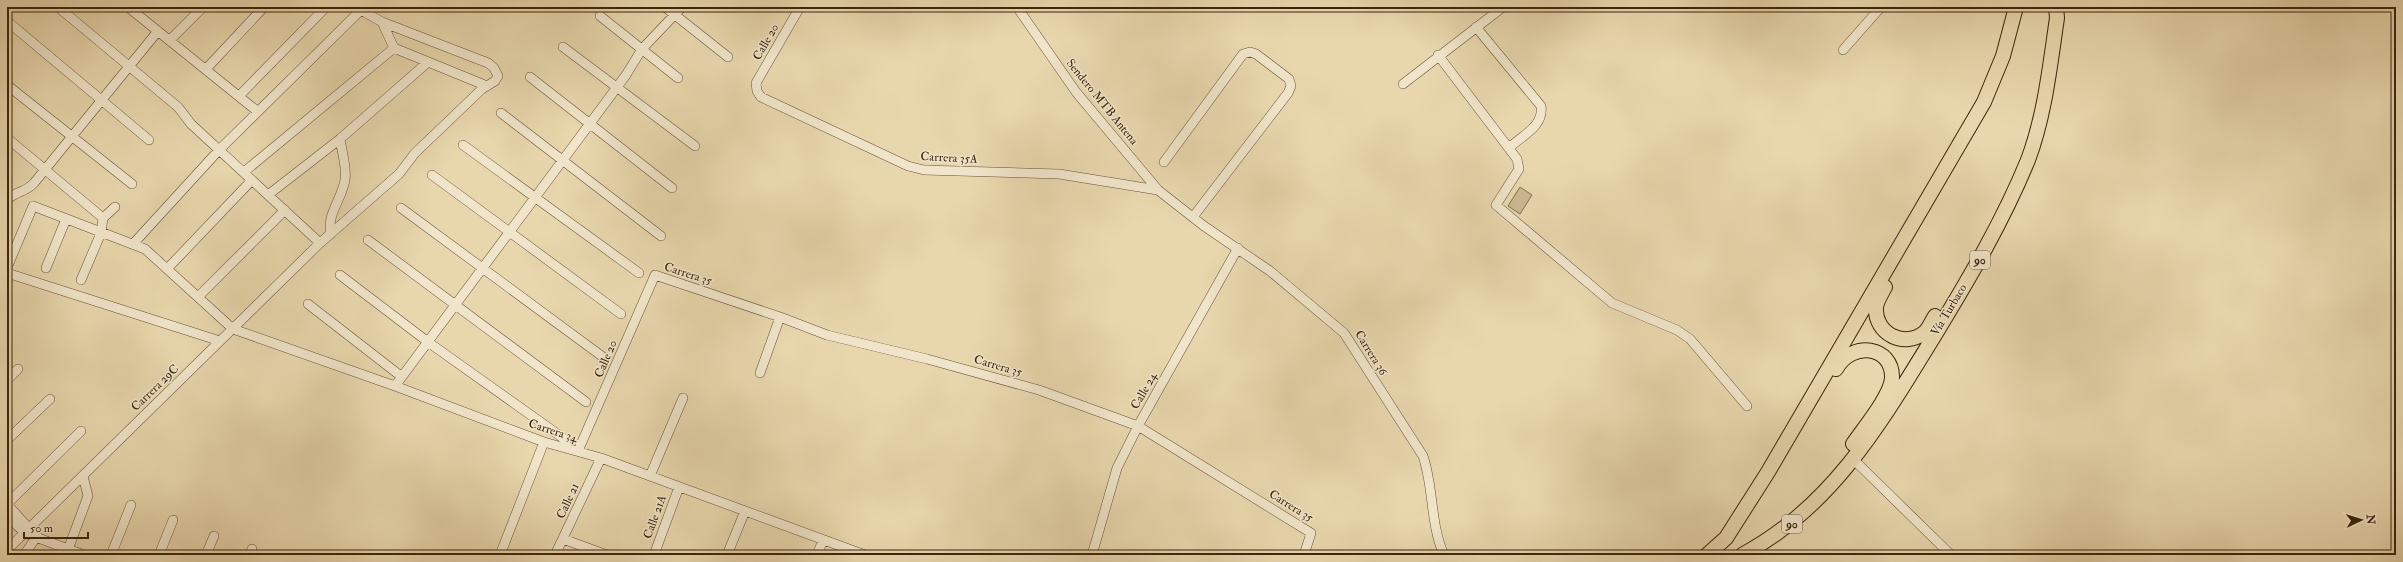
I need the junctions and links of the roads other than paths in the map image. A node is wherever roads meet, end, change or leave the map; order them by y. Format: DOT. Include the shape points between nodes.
graph roads {
  1 [pos="58,7"];
  2 [pos="128,7"];
  3 [pos="203,7"];
  4 [pos="264,7"];
  5 [pos="326,7"];
  6 [pos="665,7"];
  7 [pos="682,7"];
  8 [pos="800,7"];
  9 [pos="1017,7"];
  10 [pos="1504,7"];
  11 [pos="1881,7"];
  12 [pos="2016,7"];
  13 [pos="2059,11"];
  14 [pos="674,15"];
  15 [pos="600,16"];
  16 [pos="7,20"];
  17 [pos="382,22"];
  18 [pos="1476,28"];
  19 [pos="158,31"];
  20 [pos="170,40"];
  21 [pos="563,47"];
  22 [pos="394,48"];
  23 [pos="642,49"];
  24 [pos="1843,50"];
  25 [pos="1438,56"];
  26 [pos="728,57"];
  27 [pos="428,62"];
  28 [pos="130,66"];
  29 [pos="206,70"];
  30 [pos="530,77"];
  31 [pos="678,78"];
  32 [pos="1403,84"];
  33 [pos="7,85"];
  34 [pos="487,86"];
  35 [pos="616,87"];
  36 [pos="757,91"];
  37 [pos="239,96"];
  38 [pos="103,100"];
  39 [pos="257,111"];
  40 [pos="501,113"];
  41 [pos="590,124"];
  42 [pos="72,137"];
  43 [pos="7,138"];
  44 [pos="340,139"];
  45 [pos="150,140"];
  46 [pos="463,144"];
  47 [pos="695,146"];
  48 [pos="1510,147"];
  49 [pos="219,150"];
  50 [pos="562,160"];
  51 [pos="1164,162"];
  52 [pos="45,169"];
  53 [pos="244,172"];
  54 [pos="432,175"];
  55 [pos="252,180"];
  56 [pos="132,184"];
  57 [pos="672,188"];
  58 [pos="1158,190"];
  59 [pos="268,195"];
  60 [pos="534,196"];
  61 [pos="7,200"];
  62 [pos="115,206"];
  63 [pos="401,208"];
  64 [pos="285,210"];
  65 [pos="1193,217"];
  66 [pos="103,218"];
  67 [pos="66,219"];
  68 [pos="1915,221"];
  69 [pos="509,232"];
  70 [pos="101,233"];
  71 [pos="331,234"];
  72 [pos="661,236"];
  73 [pos="368,240"];
  74 [pos="320,243"];
  75 [pos="133,244"];
  76 [pos="1238,248"];
  77 [pos="1985,251"];
  78 [pos="9,263"];
  79 [pos="46,268"];
  80 [pos="482,268"];
  81 [pos="168,269"];
  82 [pos="7,273"];
  83 [pos="639,273"];
  84 [pos="340,275"];
  85 [pos="655,275"];
  86 [pos="81,280"];
  87 [pos="198,297"];
  88 [pos="308,304"];
  89 [pos="455,305"];
  90 [pos="621,314"];
  91 [pos="780,317"];
  92 [pos="233,329"];
  93 [pos="220,341"];
  94 [pos="428,342"];
  95 [pos="603,357"];
  96 [pos="18,369"];
  97 [pos="760,373"];
  98 [pos="402,377"];
  99 [pos="7,380"];
  100 [pos="395,386"];
  101 [pos="683,398"];
  102 [pos="50,399"];
  103 [pos="586,402"];
  104 [pos="1747,406"];
  105 [pos="1138,426"];
  106 [pos="81,431"];
  107 [pos="7,440"];
  108 [pos="544,442"];
  109 [pos="568,449"];
  110 [pos="578,452"];
  111 [pos="602,458"];
  112 [pos="1853,458"];
  113 [pos="1768,472"];
  114 [pos="83,476"];
  115 [pos="650,476"];
  116 [pos="1834,483"];
  117 [pos="679,487"];
  118 [pos="7,504"];
  119 [pos="131,505"];
  120 [pos="745,511"];
  121 [pos="7,516"];
  122 [pos="173,520"];
  123 [pos="32,533"];
  124 [pos="214,536"];
  125 [pos="563,539"];
  126 [pos="823,540"];
  127 [pos="7,550"];
  128 [pos="67,552"];
  129 [pos="24,555"];
  130 [pos="84,555"];
  131 [pos="111,555"];
  132 [pos="159,555"];
  133 [pos="206,555"];
  134 [pos="500,555"];
  135 [pos="556,555"];
  136 [pos="607,555"];
  137 [pos="654,555"];
  138 [pos="727,555"];
  139 [pos="817,555"];
  140 [pos="865,555"];
  141 [pos="1092,555"];
  142 [pos="1304,555"];
  143 [pos="1444,555"];
  144 [pos="1707,555"];
  145 [pos="1742,555"];
  146 [pos="1951,555"];
  1 -- 28 [label="street"];
  2 -- 19 [label="street"];
  3 -- 20 [label="street"];
  4 -- 29 [label="street"];
  5 -- 37 [label="street"];
  6 -- 14 [label="street"];
  7 -- 14 [label="street"];
  8 -- 36 [label="street, Calle 20" via="756,83"];
  9 -- 58 [label="street, Sendero MTB Antena" via="1076,92"];
  10 -- 18 [label="street"];
  11 -- 24 [label="street"];
  12 -- 68 [label="highway" via="2003,56 1984,102"];
  13 -- 77 [label="highway, Vía Turbaco / 90" via="2045,95 2028,159"];
  14 -- 23 [label="street"];
  14 -- 26 [label="street"];
  15 -- 23 [label="street"];
  16 -- 38 [label="street"];
  17 -- 22 [label="street"];
  17 -- 34 [label="street, Carrera 29C" via="488,63 498,76"];
  17 -- 39 [label="street" via="361,10"];
  18 -- 25 [label="street"];
  18 -- 48 [label="street" via="1541,106 1539,123"];
  19 -- 20 [label="street"];
  19 -- 28 [label="street"];
  20 -- 29 [label="street"];
  21 -- 35 [label="street"];
  22 -- 27 [label="street"];
  22 -- 53 [label="street"];
  23 -- 31 [label="street"];
  23 -- 35 [label="street"];
  25 -- 32 [label="street"];
  25 -- 48 [label="street"];
  27 -- 34 [label="street"];
  27 -- 44 [label="street"];
  28 -- 38 [label="street"];
  28 -- 49 [label="street" via="178,107 191,124"];
  29 -- 37 [label="street"];
  30 -- 41 [label="street"];
  33 -- 42 [label="street"];
  34 -- 71 [label="street, Carrera 29C" via="415,153 394,179"];
  35 -- 41 [label="street"];
  35 -- 47 [label="street"];
  36 -- 58 [label="street, Carrera 35A" via="761,97 908,166 924,170 1059,174"];
  37 -- 39 [label="street"];
  38 -- 42 [label="street"];
  38 -- 45 [label="street"];
  39 -- 49 [label="street"];
  40 -- 50 [label="street"];
  41 -- 50 [label="street"];
  41 -- 57 [label="street"];
  42 -- 52 [label="street"];
  42 -- 56 [label="street"];
  43 -- 52 [label="street"];
  44 -- 59 [label="street"];
  44 -- 71 [label="street" via="345,178 344,188 330,219"];
  46 -- 60 [label="street"];
  48 -- 104 [label="street" via="1519,169 1496,205 1612,303 1676,330 1690,340"];
  49 -- 53 [label="street"];
  49 -- 75 [label="street"];
  50 -- 60 [label="street"];
  50 -- 72 [label="street"];
  51 -- 65 [label="street" via="1243,54 1256,54 1289,79 1291,86 1288,94"];
  52 -- 61 [label="street" via="27,191 14,193"];
  52 -- 66 [label="street"];
  53 -- 55 [label="street"];
  54 -- 69 [label="street"];
  55 -- 59 [label="street"];
  55 -- 81 [label="street"];
  58 -- 65 [label="street, Carrera 36"];
  59 -- 64 [label="street"];
  60 -- 69 [label="street"];
  60 -- 83 [label="street"];
  62 -- 66 [label="street"];
  63 -- 80 [label="street"];
  64 -- 74 [label="street"];
  64 -- 87 [label="street"];
  65 -- 76 [label="street, Carrera 36"];
  66 -- 70 [label="street"];
  67 -- 70 [label="street"];
  67 -- 78 [label="street" via="33,206"];
  67 -- 79 [label="street"];
  68 -- 77 [label="highway" via="1919,232 1876,306 1881,327 1897,339 1917,337 1926,331 1970,261"];
  68 -- 113 [label="highway"];
  69 -- 80 [label="street"];
  69 -- 90 [label="street"];
  70 -- 75 [label="street"];
  70 -- 86 [label="street"];
  71 -- 74 [label="street, Carrera 29C"];
  73 -- 89 [label="street"];
  74 -- 92 [label="street, Carrera 29C"];
  75 -- 81 [label="street" via="145,249"];
  76 -- 105 [label="street, Calle 24"];
  76 -- 143 [label="street, Carrera 36" via="1312,304 1344,333 1423,456 1430,476 1438,541"];
  77 -- 112 [label="highway, Vía Turbaco / 90" via="1886,414"];
  80 -- 89 [label="street"];
  80 -- 95 [label="street"];
  81 -- 87 [label="street"];
  82 -- 93 [label="street"];
  84 -- 94 [label="street"];
  85 -- 91 [label="street, Carrera 35"];
  85 -- 110 [label="street, Calle 20"];
  87 -- 92 [label="street"];
  88 -- 98 [label="street"];
  89 -- 94 [label="street"];
  89 -- 103 [label="street"];
  91 -- 97 [label="street"];
  91 -- 105 [label="street, Carrera 35" via="827,335 1039,390"];
  92 -- 93 [label="street, Carrera 29C"];
  92 -- 100 [label="street, Carrera 34"];
  93 -- 114 [label="street, Carrera 29C"];
  94 -- 98 [label="street"];
  94 -- 109 [label="street" via="563,438"];
  96 -- 99 [label="street"];
  98 -- 100 [label="street"];
  100 -- 108 [label="street, Carrera 34"];
  101 -- 115 [label="street"];
  102 -- 107 [label="street"];
  105 -- 141 [label="street, Calle 24" via="1117,468"];
  105 -- 142 [label="street, Carrera 35" via="1311,533"];
  106 -- 118 [label="street"];
  108 -- 109 [label="street, Carrera 34"];
  108 -- 134 [label="street"];
  109 -- 110 [label="street, Carrera 34"];
  110 -- 111 [label="street, Carrera 34"];
  111 -- 115 [label="street, Carrera 34"];
  111 -- 125 [label="street, Calle 21"];
  112 -- 116 [label="highway, Vía Turbaco / 90"];
  112 -- 146 [label="street"];
  113 -- 116 [label="highway" via="1782,465 1845,356 1864,349 1876,352 1885,360 1891,371 1889,390 1840,462"];
  113 -- 144 [label="highway" via="1726,538"];
  114 -- 123 [label="street, Carrera 29C"];
  114 -- 128 [label="street" via="88,496"];
  115 -- 117 [label="street, Carrera 34"];
  116 -- 145 [label="highway, Vía Turbaco / 90" via="1814,505 1787,528"];
  117 -- 120 [label="street, Carrera 34"];
  117 -- 137 [label="street, Calle 21A"];
  118 -- 123 [label="street"];
  119 -- 131 [label="street"];
  120 -- 126 [label="street, Carrera 34"];
  120 -- 138 [label="street"];
  121 -- 123 [label="street"];
  122 -- 132 [label="street"];
  123 -- 127 [label="street, Carrera 29C"];
  123 -- 128 [label="street"];
  123 -- 129 [label="street"];
  124 -- 133 [label="street"];
  125 -- 135 [label="street, Calle 21"];
  125 -- 136 [label="street"];
  126 -- 139 [label="street"];
  126 -- 140 [label="street, Carrera 34"];
  128 -- 130 [label="street"];
}
